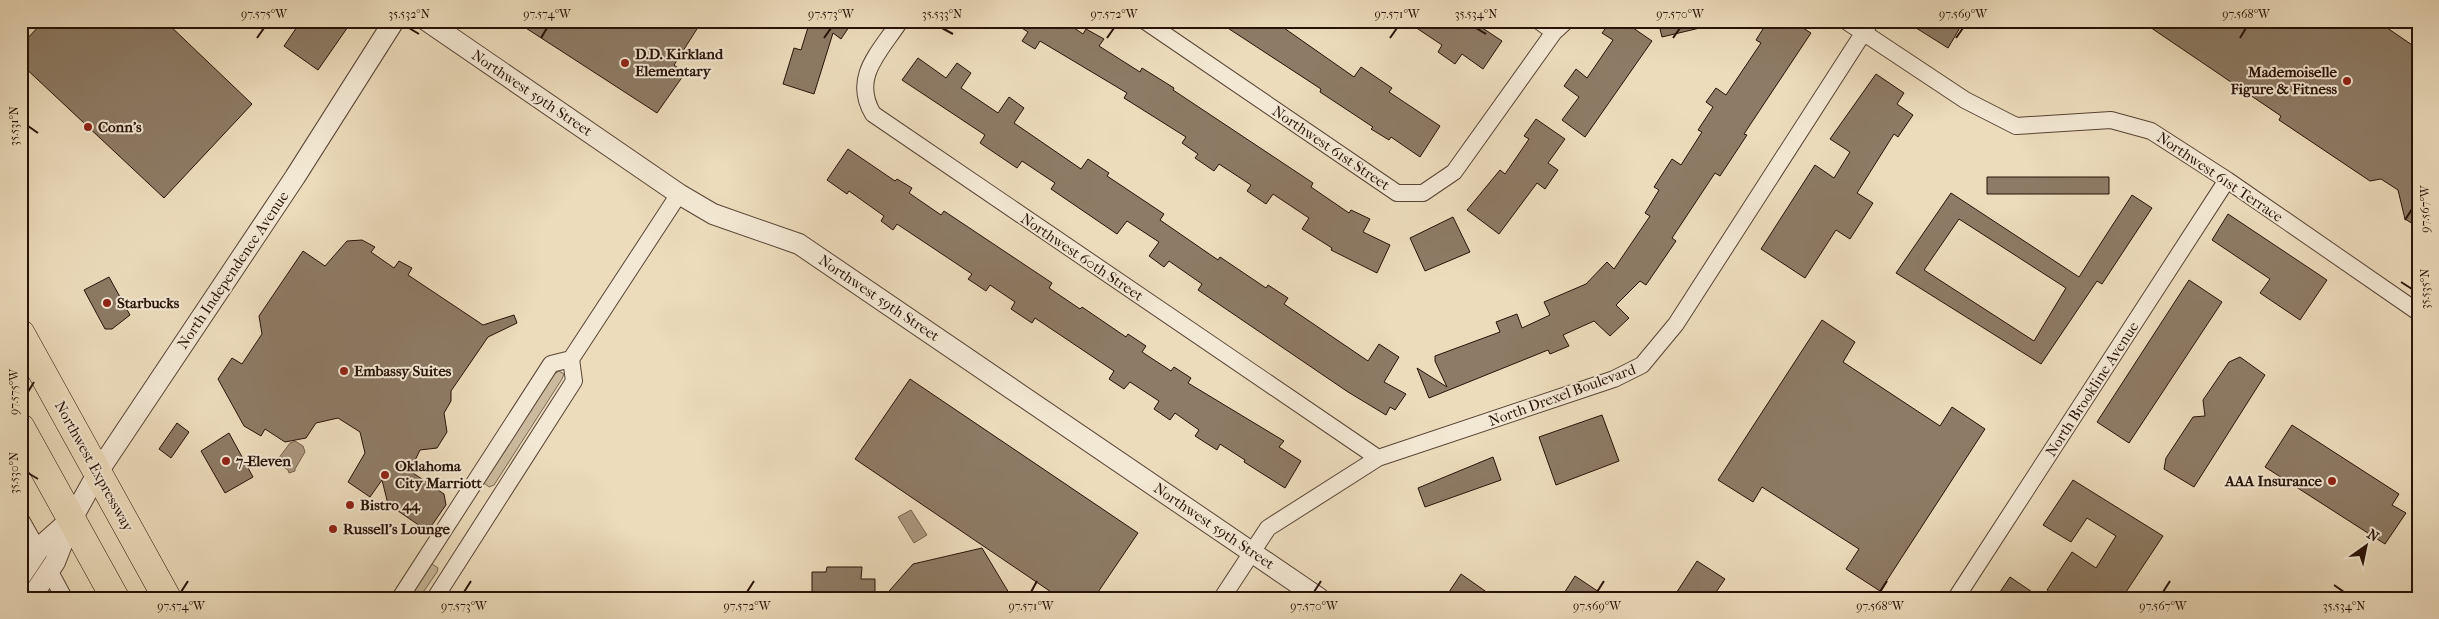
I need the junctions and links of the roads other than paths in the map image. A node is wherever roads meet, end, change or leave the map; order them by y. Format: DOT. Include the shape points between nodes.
graph roads {
  1 [pos="394,21"];
  2 [pos="427,21"];
  3 [pos="900,21"];
  4 [pos="1145,21"];
  5 [pos="1539,21"];
  6 [pos="1846,21"];
  7 [pos="1560,26"];
  8 [pos="1867,27"];
  9 [pos="2227,180"];
  10 [pos="679,194"];
  11 [pos="2418,312"];
  12 [pos="21,334"];
  13 [pos="571,359"];
  14 [pos="21,428"];
  15 [pos="1378,458"];
  16 [pos="98,472"];
  17 [pos="72,519"];
  18 [pos="21,520"];
  19 [pos="38,550"];
  20 [pos="1252,552"];
  21 [pos="49,570"];
  22 [pos="21,576"];
  23 [pos="31,598"];
  24 [pos="64,598"];
  25 [pos="115,598"];
  26 [pos="167,598"];
  27 [pos="400,598"];
  28 [pos="435,598"];
  29 [pos="1222,598"];
  30 [pos="1319,598"];
  31 [pos="1956,598"];
  1 -- 16 [label="street, North Independence Avenue"];
  2 -- 10 [label="street, Northwest 59th Street"];
  3 -- 15 [label="street, Northwest 60th Street" via="870,67 865,81 864,92 873,114"];
  4 -- 7 [label="street, Northwest 61st Street" via="1397,193 1423,193 1454,172"];
  5 -- 7 [label="street"];
  6 -- 8 [label="street, Northwest 61st Terrace"];
  8 -- 9 [label="street, Northwest 61st Terrace" via="1965,100 2016,126 2110,120 2150,131"];
  8 -- 15 [label="street, North Drexel Boulevard" via="1676,324 1642,365 1614,379"];
  9 -- 11 [label="street, Northwest 61st Terrace"];
  9 -- 31 [label="street, North Brookline Avenue"];
  10 -- 13 [label="street"];
  10 -- 20 [label="street, Northwest 59th Street" via="713,214 799,244"];
  12 -- 16 [label="highway, Northwest Expressway"];
  13 -- 27 [label="street" via="552,364"];
  13 -- 28 [label="street" via="574,381"];
  14 -- 17 [label="highway"];
  15 -- 20 [label="street, North Drexel Boulevard" via="1268,528"];
  16 -- 17 [label="street, North Independence Avenue"];
  16 -- 26 [label="highway, Northwest Expressway"];
  17 -- 19 [label="street, North Independence Avenue"];
  17 -- 21 [label="street, North Independence Avenue"];
  17 -- 25 [label="highway"];
  18 -- 19 [label="street"];
  19 -- 22 [label="street, North Independence Avenue"];
  20 -- 29 [label="street, North Drexel Boulevard"];
  20 -- 30 [label="street, Northwest 59th Street"];
  21 -- 23 [label="street, North Independence Avenue"];
  21 -- 24 [label="street"];
}
